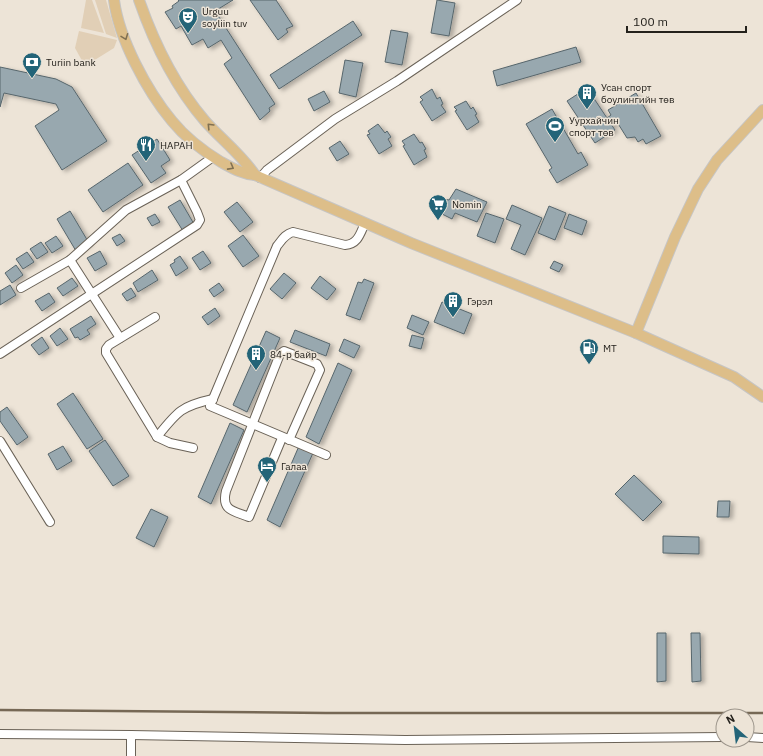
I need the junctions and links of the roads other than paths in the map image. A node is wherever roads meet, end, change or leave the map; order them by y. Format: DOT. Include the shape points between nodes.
graph roads {
  1 [pos="114,0"];
  2 [pos="139,0"];
  3 [pos="517,0"];
  4 [pos="763,110"];
  5 [pos="213,157"];
  6 [pos="258,176"];
  7 [pos="181,180"];
  8 [pos="365,223"];
  9 [pos="70,260"];
  10 [pos="21,288"];
  11 [pos="92,293"];
  12 [pos="156,317"];
  13 [pos="636,333"];
  14 [pos="120,338"];
  15 [pos="0,354"];
  16 [pos="763,397"];
  17 [pos="213,399"];
  18 [pos="251,424"];
  19 [pos="157,438"];
  20 [pos="286,439"];
  21 [pos="0,441"];
  22 [pos="193,448"];
  23 [pos="326,455"];
  24 [pos="50,522"];
  25 [pos="0,734"];
  26 [pos="131,735"];
  27 [pos="715,737"];
  28 [pos="131,756"];
  1 -- 5 [label="main road, one-way" via="130,50 156,98 182,132"];
  6 -- 2 [label="main road, one-way" via="192,104 159,49"];
  3 -- 6 [label="street" via="397,81 335,119"];
  4 -- 13 [label="main road" via="717,160 698,189 675,237"];
  5 -- 6 [label="main road, one-way" via="245,174"];
  5 -- 7 [label="street"];
  6 -- 8 [label="main road"];
  7 -- 9 [label="street" via="126,210"];
  7 -- 11 [label="street" via="200,220 197,225"];
  8 -- 13 [label="main road"];
  8 -- 17 [label="street" via="357,240 352,244 345,245 293,232 282,239"];
  9 -- 10 [label="street"];
  9 -- 11 [label="street"];
  11 -- 14 [label="street"];
  11 -- 15 [label="street"];
  12 -- 14 [label="street"];
  13 -- 16 [label="main road" via="734,377"];
  14 -- 19 [label="street" via="106,349 107,358"];
  17 -- 18 [label="street" via="210,406"];
  17 -- 19 [label="street" via="184,408 174,416"];
  18 -- 20 [label="street"];
  18 -- 20 [label="street" via="224,500 225,506 230,510 249,517"];
  18 -- 20 [label="street" via="280,354 287,351 299,356 317,364 320,370"];
  19 -- 22 [label="street"];
  20 -- 23 [label="street"];
  21 -- 24 [label="street"];
  25 -- 26 [label="street"];
  26 -- 27 [label="street" via="405,740"];
  26 -- 28 [label="street"];
}
